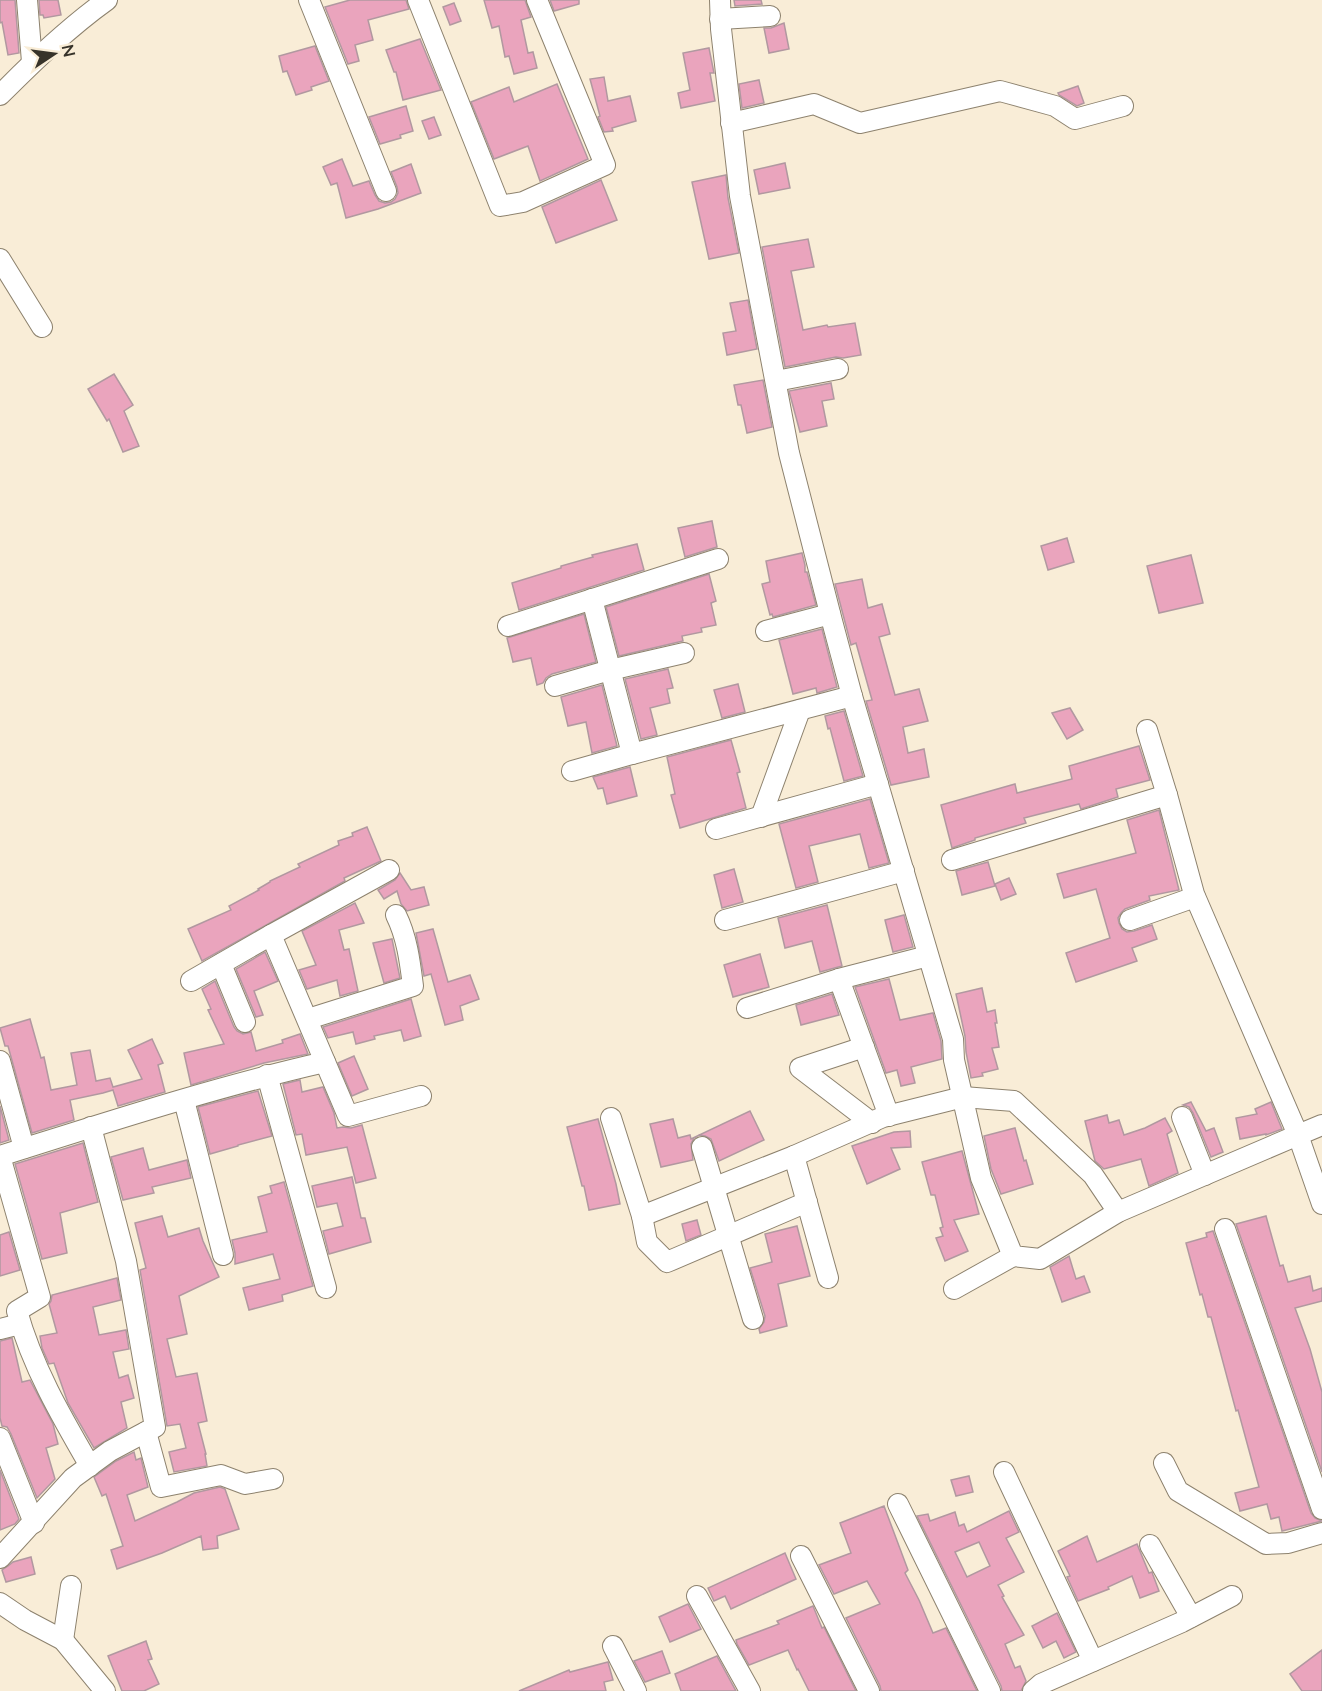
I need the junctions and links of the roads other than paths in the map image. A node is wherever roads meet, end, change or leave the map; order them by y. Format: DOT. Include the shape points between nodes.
graph roads {
  1 [pos="27,0"];
  2 [pos="107,0"];
  3 [pos="309,0"];
  4 [pos="418,0"];
  5 [pos="537,0"];
  6 [pos="720,10"];
  7 [pos="770,16"];
  8 [pos="33,63"];
  9 [pos="0,95"];
  10 [pos="1122,106"];
  11 [pos="732,123"];
  12 [pos="386,191"];
  13 [pos="0,259"];
  14 [pos="42,327"];
  15 [pos="838,369"];
  16 [pos="776,381"];
  17 [pos="718,559"];
  18 [pos="592,599"];
  19 [pos="830,614"];
  20 [pos="508,626"];
  21 [pos="766,631"];
  22 [pos="684,653"];
  23 [pos="610,670"];
  24 [pos="555,686"];
  25 [pos="852,696"];
  26 [pos="800,710"];
  27 [pos="1147,730"];
  28 [pos="632,754"];
  29 [pos="572,771"];
  30 [pos="878,784"];
  31 [pos="1167,795"];
  32 [pos="761,817"];
  33 [pos="716,829"];
  34 [pos="952,860"];
  35 [pos="389,870"];
  36 [pos="904,871"];
  37 [pos="1195,897"];
  38 [pos="396,915"];
  39 [pos="725,920"];
  40 [pos="1130,920"];
  41 [pos="271,935"];
  42 [pos="928,957"];
  43 [pos="221,964"];
  44 [pos="839,980"];
  45 [pos="191,981"];
  46 [pos="747,1008"];
  47 [pos="308,1019"];
  48 [pos="245,1022"];
  49 [pos="864,1047"];
  50 [pos="0,1061"];
  51 [pos="325,1062"];
  52 [pos="267,1075"];
  53 [pos="421,1096"];
  54 [pos="963,1097"];
  55 [pos="184,1100"];
  56 [pos="1182,1117"];
  57 [pos="612,1118"];
  58 [pos="880,1119"];
  59 [pos="1322,1125"];
  60 [pos="91,1126"];
  61 [pos="1298,1135"];
  62 [pos="702,1147"];
  63 [pos="24,1148"];
  64 [pos="0,1156"];
  65 [pos="794,1156"];
  66 [pos="1205,1175"];
  67 [pos="715,1187"];
  68 [pos="807,1202"];
  69 [pos="1322,1204"];
  70 [pos="1118,1212"];
  71 [pos="642,1216"];
  72 [pos="1225,1229"];
  73 [pos="729,1236"];
  74 [pos="223,1255"];
  75 [pos="1013,1256"];
  76 [pos="828,1278"];
  77 [pos="326,1288"];
  78 [pos="954,1289"];
  79 [pos="753,1319"];
  80 [pos="20,1324"];
  81 [pos="0,1329"];
  82 [pos="146,1432"];
  83 [pos="0,1438"];
  84 [pos="1164,1463"];
  85 [pos="90,1466"];
  86 [pos="1004,1472"];
  87 [pos="273,1479"];
  88 [pos="898,1504"];
  89 [pos="1322,1509"];
  90 [pos="34,1523"];
  91 [pos="1322,1533"];
  92 [pos="1150,1545"];
  93 [pos="801,1556"];
  94 [pos="0,1558"];
  95 [pos="71,1586"];
  96 [pos="698,1596"];
  97 [pos="1232,1596"];
  98 [pos="0,1603"];
  99 [pos="1191,1617"];
  100 [pos="63,1640"];
  101 [pos="613,1646"];
  102 [pos="1093,1660"];
  103 [pos="1040,1689"];
  104 [pos="105,1691"];
  105 [pos="636,1691"];
  106 [pos="750,1691"];
  107 [pos="869,1691"];
  108 [pos="990,1691"];
  1 -- 8 [label="street"];
  2 -- 8 [label="street"];
  3 -- 12 [label="street"];
  4 -- 5 [label="street" via="500,206 523,202 605,165"];
  6 -- 7 [label="street"];
  6 -- 11 [label="street"];
  8 -- 9 [label="street"];
  10 -- 11 [label="street" via="1075,119 1055,106 1000,91 860,123 814,104"];
  11 -- 16 [label="street" via="740,196"];
  13 -- 14 [label="street"];
  15 -- 16 [label="street"];
  16 -- 19 [label="street" via="789,453"];
  17 -- 18 [label="street"];
  18 -- 20 [label="street"];
  18 -- 23 [label="street"];
  19 -- 21 [label="street"];
  19 -- 25 [label="street"];
  22 -- 23 [label="street"];
  23 -- 24 [label="street"];
  23 -- 28 [label="street"];
  25 -- 26 [label="street"];
  25 -- 30 [label="street"];
  26 -- 28 [label="street"];
  26 -- 32 [label="street"];
  27 -- 31 [label="street"];
  28 -- 29 [label="street"];
  30 -- 32 [label="street"];
  30 -- 36 [label="street"];
  31 -- 34 [label="street"];
  31 -- 37 [label="street"];
  32 -- 33 [label="street"];
  35 -- 41 [label="street"];
  36 -- 39 [label="street"];
  36 -- 42 [label="street"];
  37 -- 40 [label="street"];
  37 -- 61 [label="street"];
  38 -- 47 [label="street" via="413,986"];
  41 -- 43 [label="street"];
  41 -- 47 [label="street"];
  42 -- 44 [label="street"];
  42 -- 54 [label="street" via="953,1039"];
  43 -- 45 [label="street"];
  43 -- 48 [label="street"];
  44 -- 46 [label="street"];
  44 -- 49 [label="street"];
  47 -- 51 [label="street"];
  49 -- 58 [label="street"];
  49 -- 58 [label="street" via="800,1068"];
  50 -- 63 [label="street"];
  51 -- 52 [label="street"];
  51 -- 53 [label="street" via="348,1116"];
  52 -- 55 [label="street"];
  52 -- 77 [label="street"];
  54 -- 58 [label="street"];
  54 -- 70 [label="street" via="1014,1101 1093,1174"];
  54 -- 75 [label="street" via="981,1178"];
  55 -- 60 [label="street"];
  55 -- 74 [label="street"];
  56 -- 66 [label="street"];
  57 -- 71 [label="street"];
  58 -- 65 [label="street"];
  59 -- 61 [label="street"];
  60 -- 63 [label="street"];
  60 -- 82 [label="street" via="126,1261 155,1427"];
  61 -- 66 [label="street"];
  61 -- 69 [label="street"];
  62 -- 67 [label="street"];
  63 -- 64 [label="street"];
  64 -- 80 [label="street" via="40,1297 17,1311"];
  65 -- 67 [label="street"];
  65 -- 68 [label="street"];
  66 -- 70 [label="street"];
  67 -- 71 [label="street"];
  67 -- 73 [label="street"];
  68 -- 73 [label="street"];
  68 -- 76 [label="street"];
  70 -- 75 [label="street" via="1040,1259"];
  71 -- 73 [label="street" via="647,1242 667,1262"];
  72 -- 89 [label="street"];
  73 -- 79 [label="street"];
  75 -- 78 [label="street"];
  80 -- 81 [label="street"];
  80 -- 85 [label="street" via="55,1406"];
  82 -- 85 [label="street"];
  82 -- 87 [label="street" via="161,1487 221,1475 245,1484"];
  83 -- 90 [label="street"];
  84 -- 91 [label="street" via="1178,1491 1266,1544 1288,1543"];
  85 -- 90 [label="street" via="73,1478"];
  86 -- 102 [label="street"];
  88 -- 108 [label="street"];
  90 -- 94 [label="street"];
  92 -- 99 [label="street"];
  93 -- 107 [label="street"];
  95 -- 100 [label="street"];
  96 -- 106 [label="street"];
  97 -- 99 [label="street"];
  98 -- 100 [label="street"];
  99 -- 102 [label="street"];
  100 -- 104 [label="street"];
  101 -- 105 [label="street"];
  102 -- 103 [label="street"];
}
